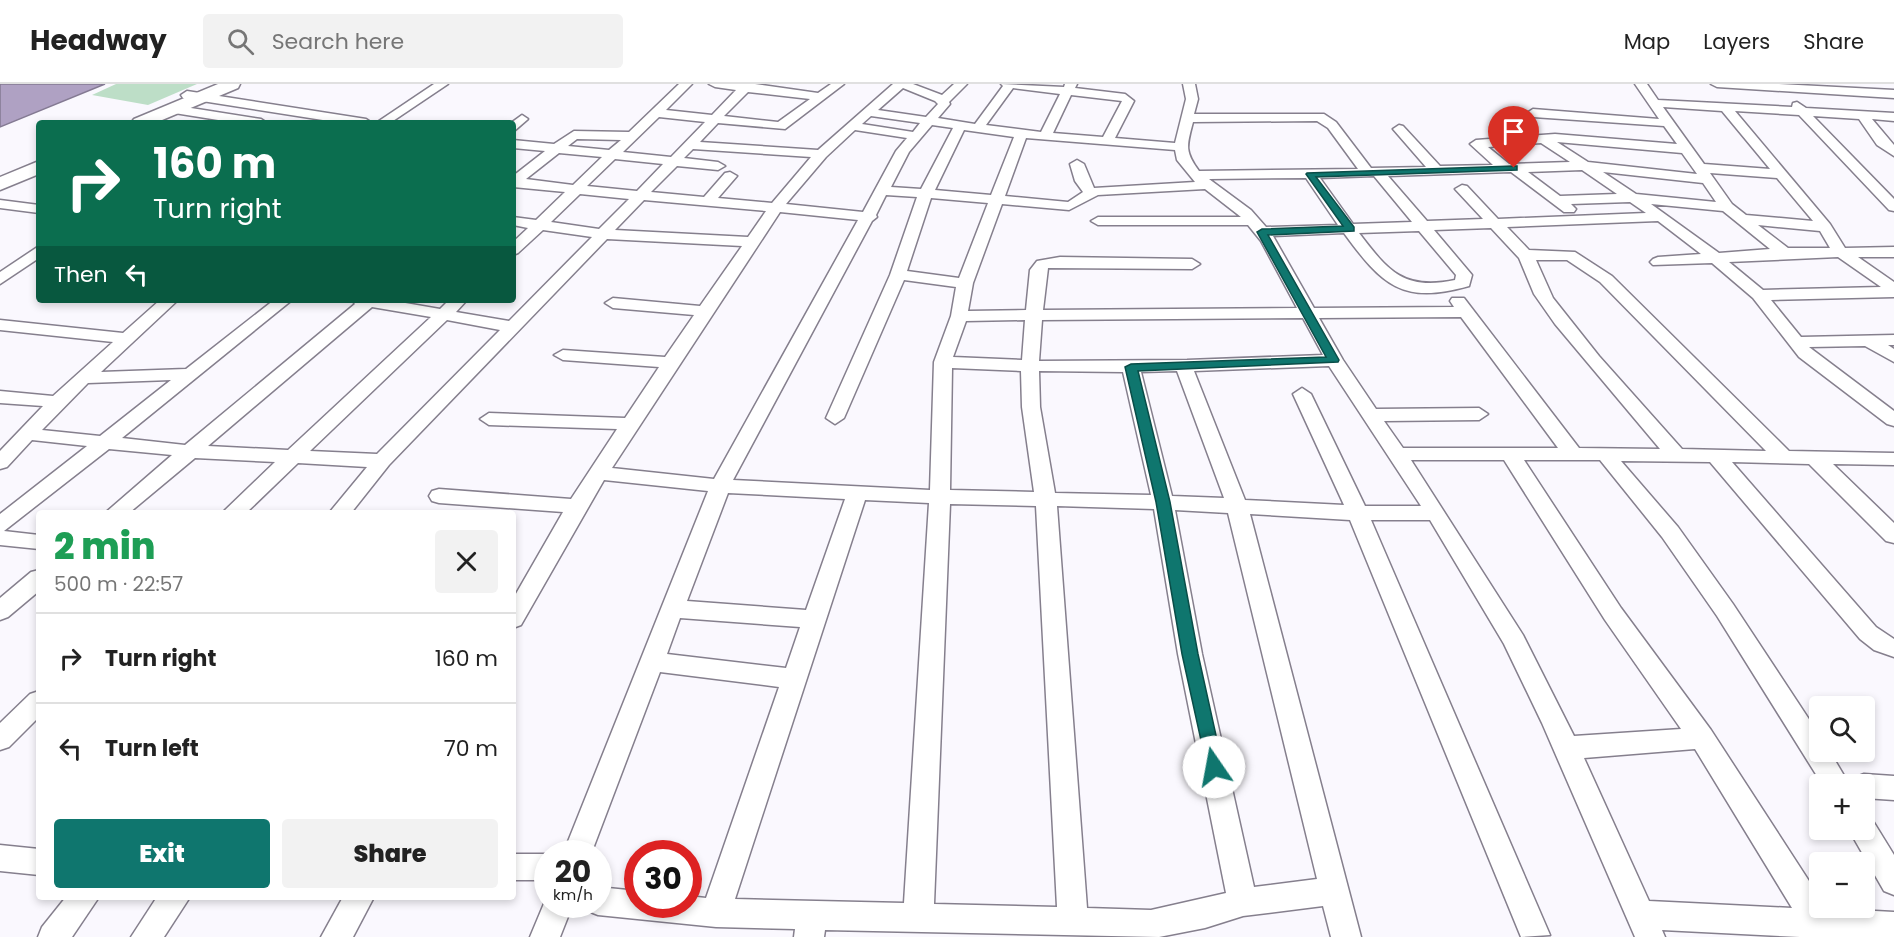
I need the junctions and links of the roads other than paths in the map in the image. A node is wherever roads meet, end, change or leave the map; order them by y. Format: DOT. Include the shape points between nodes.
graph roads {
  1 [pos="214,84"];
  2 [pos="232,84"];
  3 [pos="442,84"];
  4 [pos="686,84"];
  5 [pos="715,84"];
  6 [pos="838,84"];
  7 [pos="902,84"];
  8 [pos="961,84"];
  9 [pos="1009,84"];
  10 [pos="1189,84"];
  11 [pos="1641,84"];
  12 [pos="1717,84"];
  13 [pos="1863,84"];
  14 [pos="748,85"];
  15 [pos="1773,85"];
  16 [pos="1070,88"];
  17 [pos="1874,93"];
  18 [pos="1894,94"];
  19 [pos="193,96"];
  20 [pos="820,97"];
  21 [pos="943,101"];
  22 [pos="1654,103"];
  23 [pos="1725,107"];
  24 [pos="172,109"];
  25 [pos="868,112"];
  26 [pos="1803,112"];
  27 [pos="656,113"];
  28 [pos="1533,114"];
  29 [pos="1863,115"];
  30 [pos="1894,117"];
  31 [pos="1187,118"];
  32 [pos="715,119"];
  33 [pos="131,120"];
  34 [pos="147,120"];
  35 [pos="242,120"];
  36 [pos="347,120"];
  37 [pos="387,120"];
  38 [pos="1668,123"];
  39 [pos="852,126"];
  40 [pos="960,126"];
  41 [pos="978,128"];
  42 [pos="923,129"];
  43 [pos="1399,129"];
  44 [pos="1021,134"];
  45 [pos="632,136"];
  46 [pos="1045,136"];
  47 [pos="1544,139"];
  48 [pos="1107,141"];
  49 [pos="516,144"];
  50 [pos="689,146"];
  51 [pos="1180,147"];
  52 [pos="557,148"];
  53 [pos="1687,149"];
  54 [pos="1894,152"];
  55 [pos="614,154"];
  56 [pos="820,154"];
  57 [pos="674,161"];
  58 [pos="1077,164"];
  59 [pos="1585,165"];
  60 [pos="718,166"];
  61 [pos="36,167"];
  62 [pos="36,167"];
  63 [pos="1510,168"];
  64 [pos="1437,171"];
  65 [pos="1372,172"];
  66 [pos="1310,174"];
  67 [pos="1703,174"];
  68 [pos="1781,174"];
  69 [pos="0,176"];
  70 [pos="730,177"];
  71 [pos="516,178"];
  72 [pos="516,179"];
  73 [pos="1201,180"];
  74 [pos="0,184"];
  75 [pos="1876,188"];
  76 [pos="1462,189"];
  77 [pos="1894,189"];
  78 [pos="576,190"];
  79 [pos="882,190"];
  80 [pos="1090,192"];
  81 [pos="641,195"];
  82 [pos="926,195"];
  83 [pos="1634,198"];
  84 [pos="994,200"];
  85 [pos="1557,200"];
  86 [pos="708,201"];
  87 [pos="0,204"];
  88 [pos="1134,204"];
  89 [pos="777,206"];
  90 [pos="1727,207"];
  91 [pos="1894,207"];
  92 [pos="36,209"];
  93 [pos="870,217"];
  94 [pos="1661,217"];
  95 [pos="1582,219"];
  96 [pos="1742,219"];
  97 [pos="516,221"];
  98 [pos="1098,221"];
  99 [pos="1494,221"];
  100 [pos="541,224"];
  101 [pos="1257,226"];
  102 [pos="1424,226"];
  103 [pos="1825,227"];
  104 [pos="1350,229"];
  105 [pos="603,234"];
  106 [pos="752,242"];
  107 [pos="516,247"];
  108 [pos="1839,251"];
  109 [pos="36,253"];
  110 [pos="1784,253"];
  111 [pos="1891,253"];
  112 [pos="1525,255"];
  113 [pos="1716,258"];
  114 [pos="1658,262"];
  115 [pos="0,263"];
  116 [pos="1191,264"];
  117 [pos="18,266"];
  118 [pos="36,268"];
  119 [pos="898,275"];
  120 [pos="0,279"];
  121 [pos="965,283"];
  122 [pos="1446,286"];
  123 [pos="1894,290"];
  124 [pos="1759,295"];
  125 [pos="167,303"];
  126 [pos="280,303"];
  127 [pos="364,303"];
  128 [pos="379,303"];
  129 [pos="456,303"];
  130 [pos="613,303"];
  131 [pos="704,311"];
  132 [pos="1466,312"];
  133 [pos="445,313"];
  134 [pos="1307,313"];
  135 [pos="959,316"];
  136 [pos="1035,316"];
  137 [pos="0,325"];
  138 [pos="513,327"];
  139 [pos="128,339"];
  140 [pos="1868,340"];
  141 [pos="1894,340"];
  142 [pos="1795,342"];
  143 [pos="563,355"];
  144 [pos="1894,357"];
  145 [pos="1334,360"];
  146 [pos="943,362"];
  147 [pos="670,363"];
  148 [pos="1030,367"];
  149 [pos="1131,367"];
  150 [pos="1184,367"];
  151 [pos="189,374"];
  152 [pos="84,378"];
  153 [pos="1302,394"];
  154 [pos="0,397"];
  155 [pos="57,402"];
  156 [pos="1479,414"];
  157 [pos="1372,415"];
  158 [pos="835,418"];
  159 [pos="489,419"];
  160 [pos="1894,420"];
  161 [pos="631,424"];
  162 [pos="28,434"];
  163 [pos="103,443"];
  164 [pos="188,451"];
  165 [pos="1397,454"];
  166 [pos="1510,454"];
  167 [pos="1573,454"];
  168 [pos="1605,454"];
  169 [pos="1675,454"];
  170 [pos="1714,455"];
  171 [pos="1783,456"];
  172 [pos="291,457"];
  173 [pos="1814,457"];
  174 [pos="1894,459"];
  175 [pos="382,461"];
  176 [pos="0,463"];
  177 [pos="599,472"];
  178 [pos="720,486"];
  179 [pos="856,493"];
  180 [pos="439,496"];
  181 [pos="940,497"];
  182 [pos="1046,502"];
  183 [pos="1163,502"];
  184 [pos="1237,505"];
  185 [pos="577,506"];
  186 [pos="119,510"];
  187 [pos="236,510"];
  188 [pos="342,510"];
  189 [pos="1358,513"];
  190 [pos="1436,513"];
  191 [pos="0,525"];
  192 [pos="1894,536"];
  193 [pos="0,538"];
  194 [pos="36,542"];
  195 [pos="36,581"];
  196 [pos="516,606"];
  197 [pos="672,609"];
  198 [pos="0,611"];
  199 [pos="814,619"];
  200 [pos="1894,648"];
  201 [pos="652,662"];
  202 [pos="794,679"];
  203 [pos="36,704"];
  204 [pos="1702,738"];
  205 [pos="0,739"];
  206 [pos="1566,748"];
  207 [pos="1830,774"];
  208 [pos="1875,787"];
  209 [pos="1894,789"];
  210 [pos="582,840"];
  211 [pos="1869,840"];
  212 [pos="36,862"];
  213 [pos="3,863"];
  214 [pos="516,867"];
  215 [pos="534,867"];
  216 [pos="1894,881"];
  217 [pos="1335,891"];
  218 [pos="82,900"];
  219 [pos="173,900"];
  220 [pos="356,900"];
  221 [pos="612,902"];
  222 [pos="1243,902"];
  223 [pos="716,913"];
  224 [pos="552,918"];
  225 [pos="918,918"];
  226 [pos="1073,922"];
  227 [pos="811,926"];
  228 [pos="1645,926"];
  229 [pos="1894,927"];
  230 [pos="980,928"];
  231 [pos="1822,929"];
  232 [pos="1152,931"];
  233 [pos="1535,935"];
  234 [pos="53,937"];
  235 [pos="146,937"];
  236 [pos="336,937"];
  237 [pos="545,937"];
  238 [pos="1346,937"];
  1 -- 19 [label="street"];
  2 -- 19 [label="street"];
  3 -- 37 [label="street"];
  4 -- 27 [label="street"];
  5 -- 14 [label="street"];
  6 -- 20 [label="street"];
  7 -- 21 [label="street"];
  7 -- 25 [label="street"];
  8 -- 21 [label="street"];
  9 -- 16 [label="street"];
  9 -- 41 [label="street"];
  10 -- 31 [label="street" via="1192,99"];
  11 -- 22 [label="street"];
  12 -- 15 [label="street"];
  13 -- 17 [label="street"];
  14 -- 20 [label="street"];
  14 -- 32 [label="street"];
  15 -- 17 [label="street"];
  15 -- 26 [label="street"];
  16 -- 46 [label="street"];
  16 -- 48 [label="street" via="1127,99"];
  17 -- 18 [label="street"];
  19 -- 24 [label="street"];
  19 -- 33 [label="street"];
  19 -- 36 [label="street"];
  20 -- 32 [label="street" via="781,126"];
  21 -- 42 [label="street"];
  22 -- 23 [label="street"];
  22 -- 38 [label="street"];
  23 -- 26 [label="street"];
  23 -- 68 [label="street"];
  24 -- 34 [label="street"];
  24 -- 35 [label="street"];
  25 -- 39 [label="street"];
  25 -- 42 [label="street"];
  26 -- 29 [label="street"];
  26 -- 75 [label="street"];
  27 -- 32 [label="street"];
  27 -- 45 [label="street"];
  28 -- 38 [label="street"];
  29 -- 30 [label="street"];
  29 -- 54 [label="street"];
  31 -- 51 [label="street"];
  31 -- 65 [label="street" via="1320,117 1332,125"];
  32 -- 50 [label="street"];
  38 -- 53 [label="street"];
  39 -- 42 [label="street"];
  39 -- 56 [label="street"];
  40 -- 41 [label="street"];
  40 -- 42 [label="street"];
  40 -- 82 [label="street"];
  41 -- 44 [label="street"];
  42 -- 79 [label="street" via="903,151"];
  43 -- 64 [label="street"];
  44 -- 46 [label="street"];
  44 -- 84 [label="street"];
  45 -- 52 [label="street" via="577,134"];
  45 -- 55 [label="street"];
  46 -- 48 [label="street"];
  47 -- 53 [label="street"];
  47 -- 59 [label="street"];
  47 -- 63 [label="street" via="1476,144"];
  48 -- 51 [label="street"];
  49 -- 52 [label="street"];
  50 -- 56 [label="street"];
  50 -- 57 [label="street"];
  51 -- 73 [label="street" via="1184,160"];
  52 -- 55 [label="street"];
  52 -- 71 [label="street"];
  53 -- 67 [label="street"];
  55 -- 57 [label="street"];
  55 -- 78 [label="street"];
  56 -- 89 [label="street"];
  57 -- 60 [label="street"];
  57 -- 81 [label="street"];
  58 -- 80 [label="street"];
  59 -- 63 [label="street"];
  59 -- 67 [label="street"];
  59 -- 83 [label="street"];
  61 -- 69 [label="street"];
  62 -- 74 [label="street"];
  63 -- 64 [label="street"];
  63 -- 85 [label="street"];
  64 -- 65 [label="street"];
  65 -- 66 [label="street"];
  65 -- 102 [label="street"];
  66 -- 73 [label="street"];
  66 -- 104 [label="street"];
  67 -- 68 [label="street"];
  67 -- 90 [label="street"];
  68 -- 103 [label="street"];
  70 -- 86 [label="street"];
  72 -- 78 [label="street"];
  73 -- 88 [label="street"];
  73 -- 101 [label="street"];
  75 -- 77 [label="street"];
  75 -- 91 [label="street"];
  76 -- 99 [label="street"];
  78 -- 81 [label="street"];
  78 -- 100 [label="street"];
  79 -- 82 [label="street"];
  79 -- 93 [label="street"];
  80 -- 84 [label="street" via="1069,206"];
  80 -- 88 [label="street"];
  81 -- 86 [label="street"];
  81 -- 105 [label="street"];
  82 -- 84 [label="street"];
  82 -- 119 [label="street"];
  83 -- 85 [label="street"];
  83 -- 90 [label="street"];
  83 -- 94 [label="street"];
  84 -- 121 [label="street"];
  85 -- 95 [label="street"];
  86 -- 89 [label="street"];
  87 -- 92 [label="street"];
  88 -- 98 [label="street"];
  88 -- 101 [label="street"];
  89 -- 93 [label="street"];
  89 -- 106 [label="street"];
  90 -- 96 [label="street"];
  93 -- 178 [label="street"];
  94 -- 95 [label="street"];
  94 -- 113 [label="street"];
  95 -- 99 [label="street"];
  96 -- 103 [label="street"];
  96 -- 110 [label="street"];
  97 -- 100 [label="street"];
  99 -- 102 [label="street"];
  99 -- 112 [label="street"];
  100 -- 105 [label="street"];
  100 -- 107 [label="street"];
  101 -- 104 [label="street"];
  101 -- 134 [label="street"];
  102 -- 104 [label="street"];
  102 -- 122 [label="street" via="1464,275 1463,283"];
  103 -- 108 [label="street"];
  104 -- 122 [label="street" via="1392,280 1407,286"];
  105 -- 106 [label="street"];
  105 -- 138 [label="street"];
  106 -- 131 [label="street"];
  108 -- 110 [label="street"];
  108 -- 111 [label="street"];
  108 -- 123 [label="street"];
  109 -- 117 [label="street"];
  110 -- 113 [label="street"];
  112 -- 169 [label="street" via="1533,265 1538,287 1547,302"];
  112 -- 171 [label="street" via="1570,255 1606,279"];
  113 -- 114 [label="street"];
  113 -- 124 [label="street"];
  115 -- 117 [label="street"];
  116 -- 136 [label="street" via="1043,264 1038,270"];
  117 -- 118 [label="street"];
  117 -- 120 [label="street"];
  119 -- 121 [label="street"];
  119 -- 158 [label="street"];
  121 -- 135 [label="street"];
  122 -- 132 [label="street"];
  123 -- 124 [label="street"];
  124 -- 142 [label="street"];
  125 -- 139 [label="street"];
  126 -- 151 [label="street"];
  127 -- 164 [label="street"];
  128 -- 133 [label="street"];
  129 -- 133 [label="street"];
  130 -- 131 [label="street"];
  131 -- 147 [label="street"];
  132 -- 134 [label="street"];
  132 -- 167 [label="street"];
  133 -- 138 [label="street"];
  133 -- 172 [label="street"];
  134 -- 136 [label="street"];
  134 -- 145 [label="street"];
  135 -- 136 [label="street"];
  135 -- 146 [label="street"];
  136 -- 148 [label="street"];
  137 -- 139 [label="street"];
  138 -- 175 [label="street"];
  139 -- 152 [label="street"];
  140 -- 141 [label="street"];
  140 -- 142 [label="street"];
  140 -- 144 [label="street"];
  142 -- 160 [label="street" via="1819,365"];
  143 -- 147 [label="street"];
  145 -- 150 [label="street"];
  145 -- 157 [label="street"];
  146 -- 148 [label="street"];
  146 -- 181 [label="street"];
  147 -- 161 [label="street"];
  148 -- 149 [label="street"];
  148 -- 182 [label="street" via="1031,407"];
  149 -- 150 [label="street"];
  149 -- 183 [label="street"];
  150 -- 184 [label="street"];
  151 -- 152 [label="street"];
  151 -- 163 [label="street"];
  152 -- 155 [label="street"];
  153 -- 189 [label="street"];
  154 -- 155 [label="street"];
  155 -- 162 [label="street"];
  156 -- 157 [label="street"];
  157 -- 165 [label="street"];
  159 -- 161 [label="street"];
  161 -- 177 [label="street"];
  162 -- 163 [label="street"];
  162 -- 176 [label="street"];
  163 -- 164 [label="street"];
  163 -- 191 [label="street"];
  164 -- 172 [label="street"];
  164 -- 186 [label="street"];
  165 -- 166 [label="street"];
  165 -- 190 [label="street"];
  166 -- 167 [label="street"];
  166 -- 204 [label="street" via="1613,614"];
  167 -- 168 [label="street"];
  168 -- 169 [label="street"];
  168 -- 207 [label="street" via="1670,532 1725,610"];
  169 -- 170 [label="street"];
  170 -- 171 [label="street"];
  170 -- 200 [label="street" via="1868,633 1882,645"];
  171 -- 173 [label="street"];
  172 -- 175 [label="street"];
  172 -- 187 [label="street"];
  173 -- 174 [label="street"];
  173 -- 192 [label="street"];
  175 -- 188 [label="street"];
  177 -- 178 [label="street"];
  177 -- 185 [label="street"];
  178 -- 179 [label="street"];
  178 -- 197 [label="street"];
  179 -- 181 [label="street"];
  179 -- 199 [label="street"];
  180 -- 185 [label="street"];
  181 -- 182 [label="street"];
  181 -- 225 [label="street"];
  182 -- 183 [label="street"];
  182 -- 226 [label="street"];
  183 -- 184 [label="street"];
  183 -- 222 [label="street" via="1190,654"];
  184 -- 189 [label="street"];
  184 -- 217 [label="street"];
  185 -- 196 [label="street"];
  189 -- 190 [label="street"];
  189 -- 233 [label="street"];
  190 -- 206 [label="street" via="1515,641"];
  193 -- 194 [label="street"];
  195 -- 198 [label="street"];
  197 -- 199 [label="street"];
  197 -- 201 [label="street"];
  199 -- 202 [label="street"];
  201 -- 202 [label="street"];
  201 -- 210 [label="street"];
  202 -- 223 [label="street"];
  203 -- 205 [label="street"];
  204 -- 206 [label="street"];
  204 -- 231 [label="street"];
  206 -- 228 [label="street"];
  208 -- 209 [label="street"];
  211 -- 216 [label="street"];
  212 -- 213 [label="street"];
  214 -- 215 [label="street"];
  217 -- 222 [label="street"];
  217 -- 238 [label="street"];
  218 -- 234 [label="street"];
  219 -- 235 [label="street"];
  220 -- 236 [label="street"];
  221 -- 223 [label="street"];
  222 -- 232 [label="street"];
  223 -- 227 [label="street"];
  224 -- 237 [label="street"];
  225 -- 227 [label="street"];
  225 -- 230 [label="street"];
  226 -- 230 [label="street"];
  226 -- 232 [label="street"];
  228 -- 231 [label="street"];
  229 -- 231 [label="street"];
}
